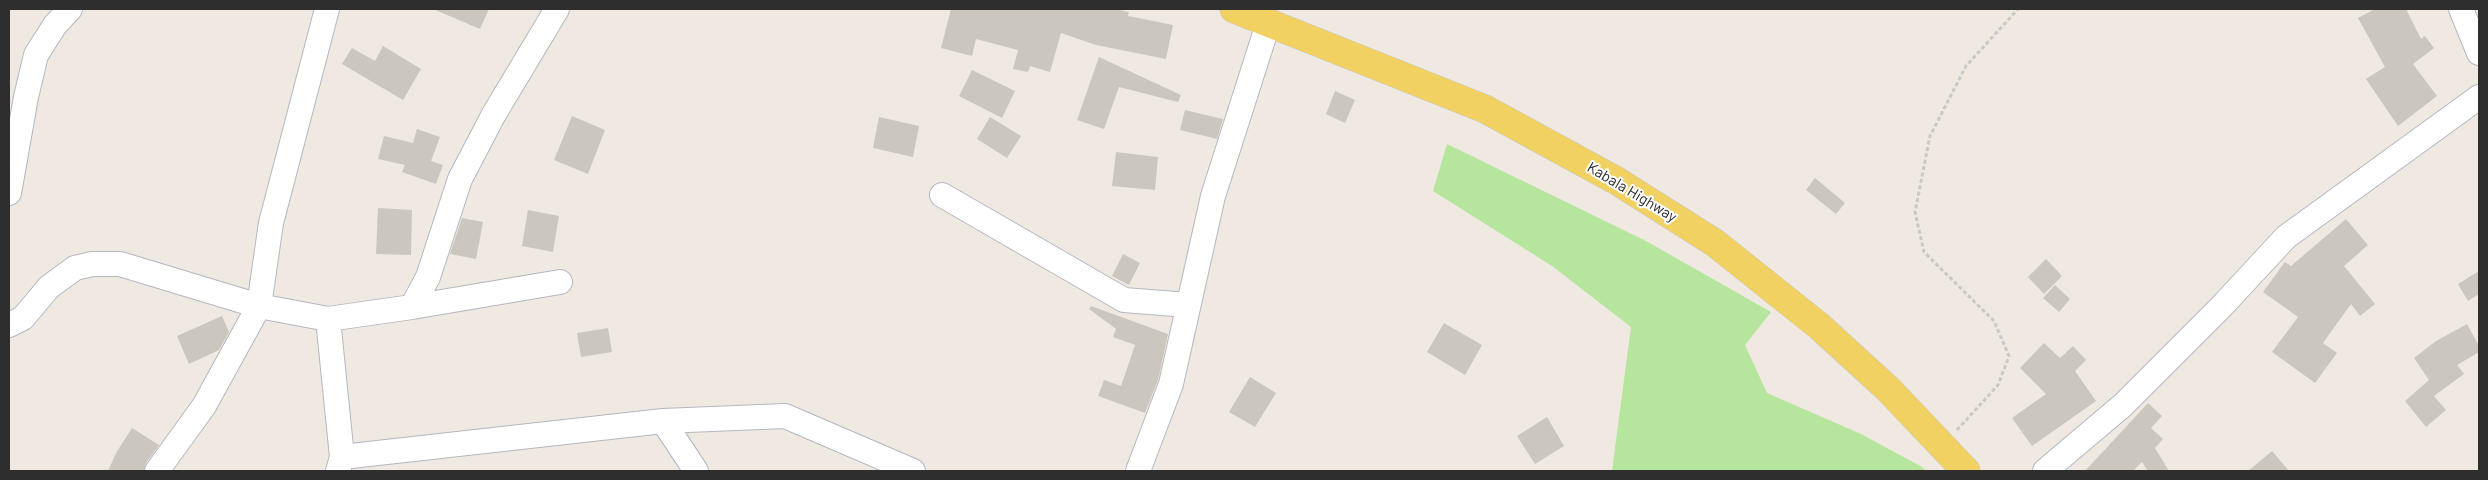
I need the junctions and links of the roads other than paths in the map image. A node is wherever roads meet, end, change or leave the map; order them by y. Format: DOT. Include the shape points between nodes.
graph roads {
  1 [pos="70,9"];
  2 [pos="327,9"];
  3 [pos="557,9"];
  4 [pos="1234,9"];
  5 [pos="2460,9"];
  6 [pos="1269,21"];
  7 [pos="2479,53"];
  8 [pos="2479,97"];
  9 [pos="9,193"];
  10 [pos="942,195"];
  11 [pos="560,282"];
  12 [pos="1188,305"];
  13 [pos="259,306"];
  14 [pos="412,307"];
  15 [pos="328,319"];
  16 [pos="9,325"];
  17 [pos="663,421"];
  18 [pos="340,464"];
  19 [pos="157,471"];
  20 [pos="696,471"];
  21 [pos="912,471"];
  22 [pos="1138,471"];
  23 [pos="1966,471"];
  24 [pos="2046,471"];
  1 -- 9 [label="street" via="55,25 36,55"];
  2 -- 13 [label="street" via="270,223"];
  3 -- 14 [label="street" via="494,114 460,179 428,277"];
  4 -- 6 [label="main road, Kabala Highway"];
  5 -- 7 [label="street"];
  6 -- 12 [label="street" via="1213,196"];
  6 -- 23 [label="main road, Kabala Highway" via="1485,110 1617,180 1715,243 1819,326 1888,389"];
  8 -- 24 [label="street" via="2286,237 2123,406"];
  10 -- 12 [label="street" via="1124,300"];
  11 -- 14 [label="street"];
  12 -- 22 [label="street" via="1171,384"];
  13 -- 15 [label="street"];
  13 -- 16 [label="street" via="120,264 92,264 75,268 49,287 23,318"];
  13 -- 19 [label="street" via="204,406"];
  14 -- 15 [label="street"];
  15 -- 18 [label="street"];
  17 -- 18 [label="street"];
  17 -- 20 [label="street"];
  17 -- 21 [label="street" via="785,416"];
}
